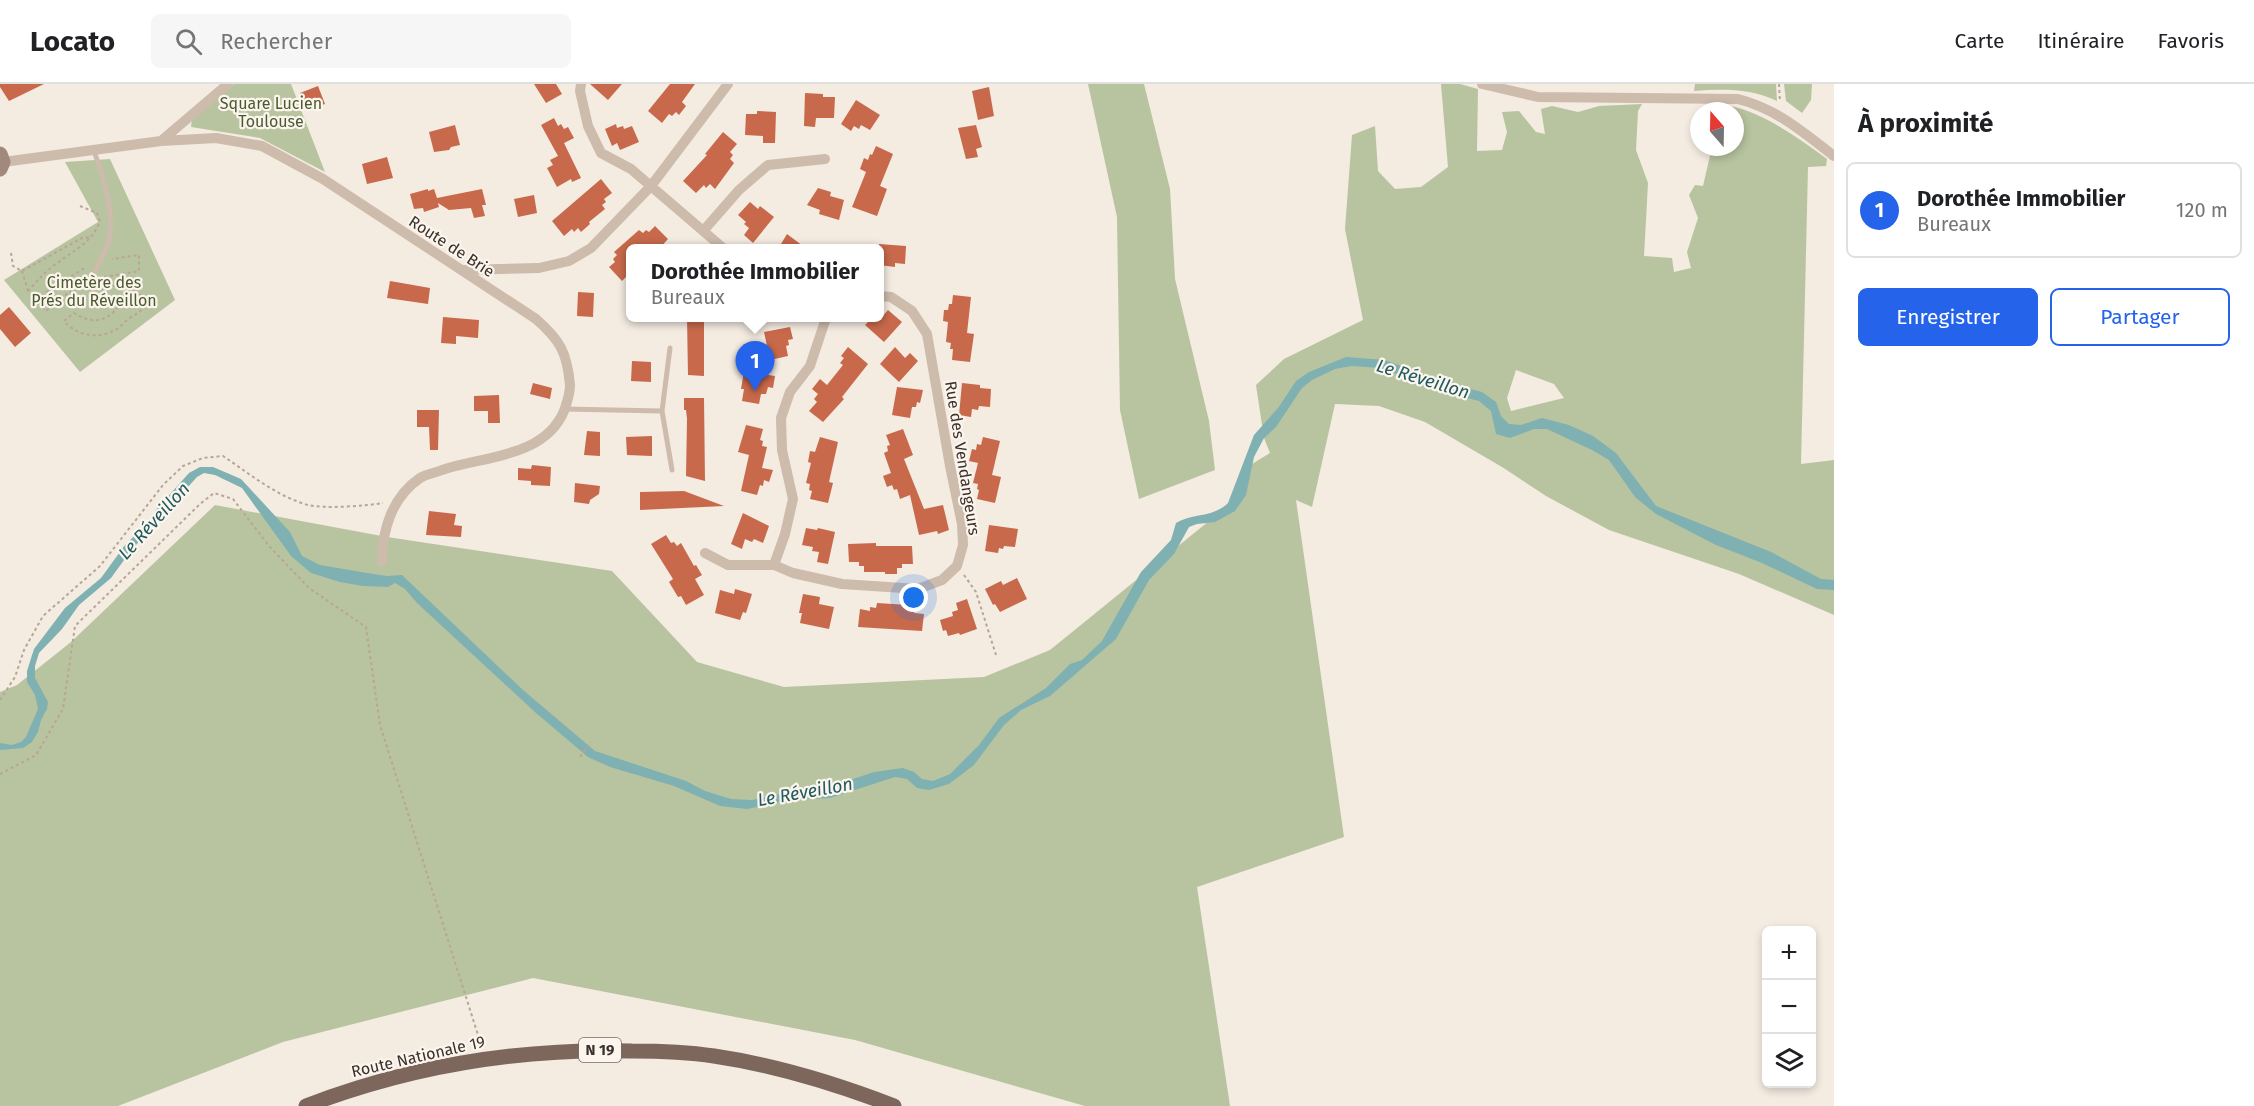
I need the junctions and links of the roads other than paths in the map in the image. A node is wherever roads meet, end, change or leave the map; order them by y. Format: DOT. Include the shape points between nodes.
graph roads {
  1 [pos="228,84"];
  2 [pos="581,84"];
  3 [pos="728,84"];
  4 [pos="1482,84"];
  5 [pos="161,141"];
  6 [pos="94,151"];
  7 [pos="1834,156"];
  8 [pos="825,159"];
  9 [pos="1,162"];
  10 [pos="651,186"];
  11 [pos="704,230"];
  12 [pos="718,244"];
  13 [pos="461,270"];
  14 [pos="93,292"];
  15 [pos="884,296"];
  16 [pos="825,322"];
  17 [pos="670,348"];
  18 [pos="564,409"];
  19 [pos="662,411"];
  20 [pos="672,470"];
  21 [pos="705,553"];
  22 [pos="382,562"];
  23 [pos="774,565"];
  24 [pos="306,1106"];
  25 [pos="894,1106"];
  1 -- 5 [label="street"];
  2 -- 10 [label="street" via="588,126 601,153 631,169"];
  3 -- 10 [label="street"];
  4 -- 7 [label="street" via="1538,97 1728,98 1750,102 1774,112"];
  5 -- 6 [label="street, Route de Brie"];
  5 -- 13 [label="street, Route de Brie" via="216,138 262,146 323,179"];
  6 -- 9 [label="street, Route de Brie"];
  6 -- 14 [label="lane" via="111,222 107,245 91,281"];
  8 -- 11 [label="street" via="768,165 739,190"];
  10 -- 11 [label="street"];
  10 -- 13 [label="street" via="591,248 569,261 539,268"];
  11 -- 12 [label="street"];
  13 -- 18 [label="street, Route de Brie" via="555,336 568,362 570,394"];
  15 -- 23 [label="street, Rue des Vendangeurs" via="912,311 927,334 962,524 963,545 957,566 942,580 918,589 842,584"];
  16 -- 23 [label="street" via="810,366 790,392 781,418 782,450 793,500"];
  17 -- 19 [label="lane"];
  18 -- 19 [label="lane"];
  18 -- 22 [label="street, Route de Brie" via="559,421 542,439 514,452 421,478 389,516 382,541"];
  19 -- 20 [label="lane"];
  21 -- 23 [label="street" via="728,565"];
  24 -- 25 [label="main road, Route Nationale 19 / N 19" via="393,1078 484,1058 601,1050 666,1051 762,1065"];
}
